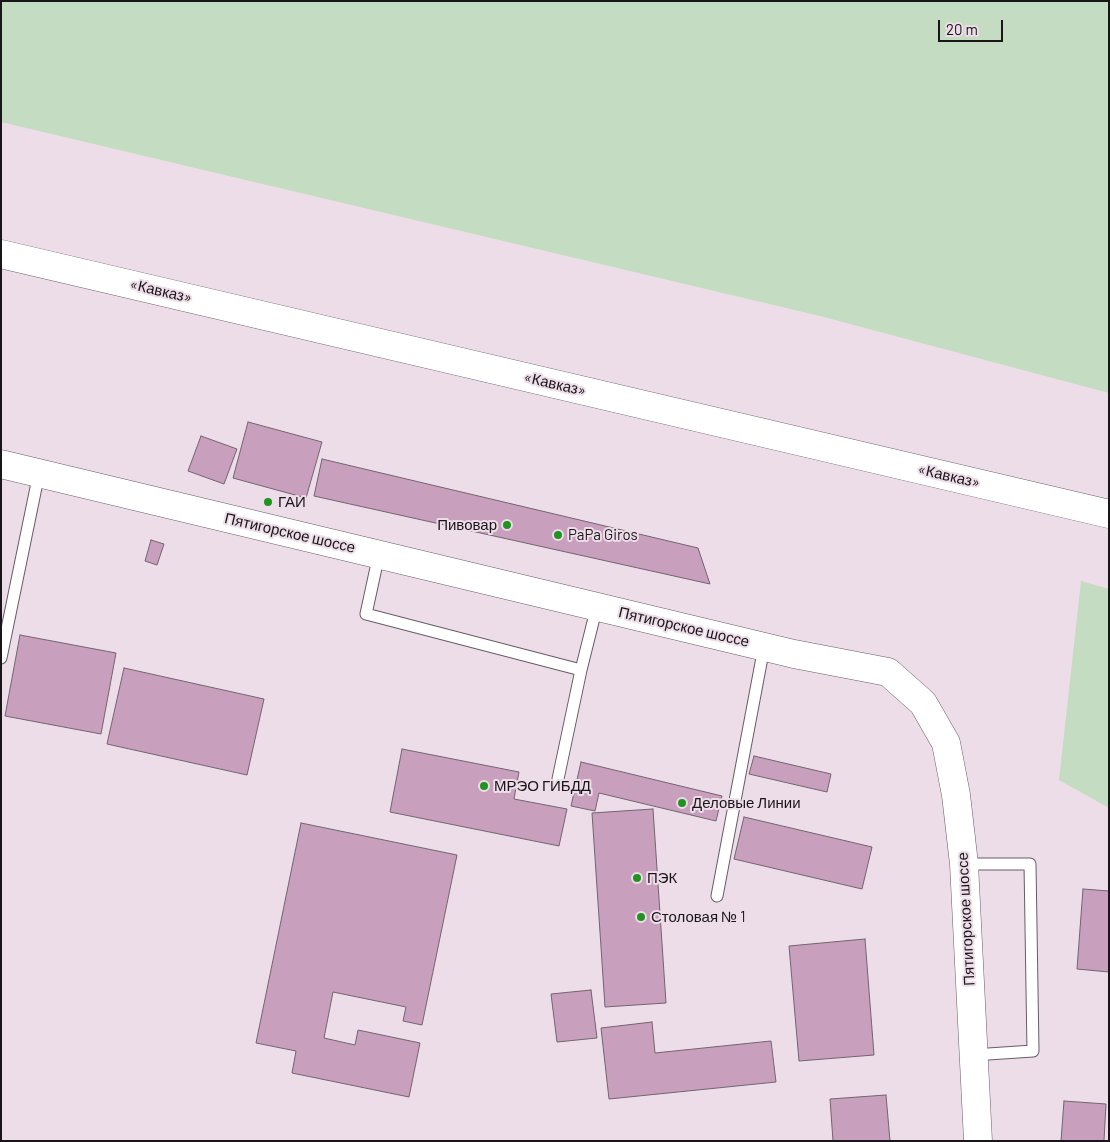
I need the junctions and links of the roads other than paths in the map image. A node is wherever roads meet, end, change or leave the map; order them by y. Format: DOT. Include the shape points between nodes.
graph roads {
  1 [pos="1,254"];
  2 [pos="1,464"];
  3 [pos="39,473"];
  4 [pos="1109,514"];
  5 [pos="380,554"];
  6 [pos="597,606"];
  7 [pos="764,646"];
  8 [pos="1,658"];
  9 [pos="581,670"];
  10 [pos="558,779"];
  11 [pos="964,864"];
  12 [pos="717,896"];
  13 [pos="973,1055"];
  14 [pos="978,1141"];
  1 -- 4 [label="main road, «Кавказ»"];
  2 -- 3 [label="main road, Пятигорское шоссе"];
  3 -- 5 [label="main road, Пятигорское шоссе"];
  3 -- 8 [label="lane"];
  5 -- 6 [label="main road, Пятигорское шоссе"];
  5 -- 9 [label="lane" via="366,614"];
  6 -- 7 [label="main road, Пятигорское шоссе"];
  6 -- 9 [label="lane"];
  7 -- 11 [label="main road, Пятигорское шоссе" via="888,672 923,703 946,743"];
  7 -- 12 [label="lane"];
  9 -- 10 [label="lane"];
  11 -- 13 [label="main road, Пятигорское шоссе"];
  11 -- 13 [label="lane" via="1030,864 1033,1051"];
  13 -- 14 [label="main road, Пятигорское шоссе"];
}
